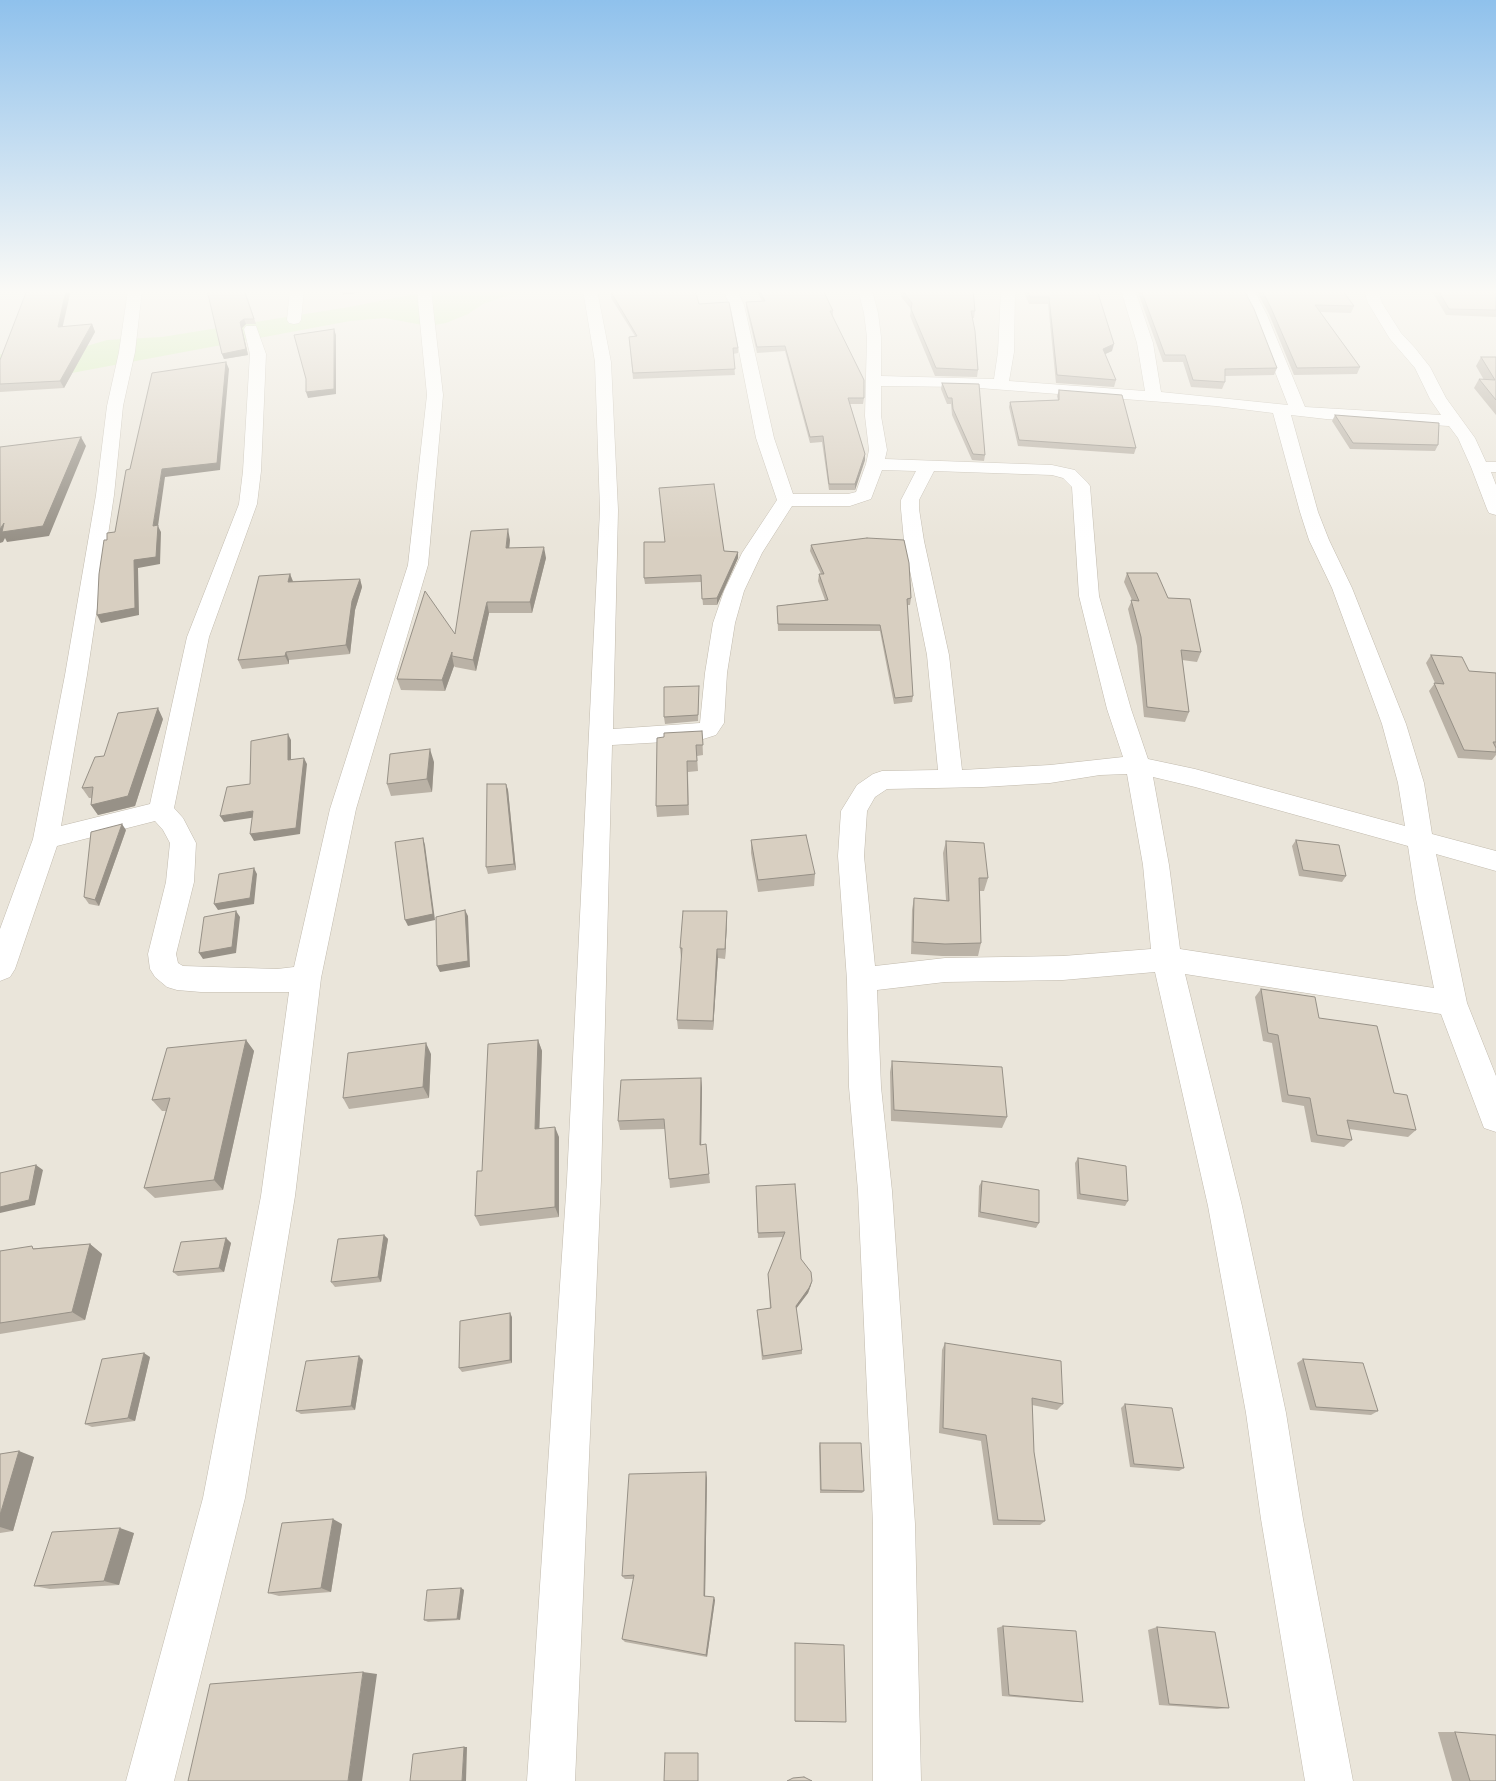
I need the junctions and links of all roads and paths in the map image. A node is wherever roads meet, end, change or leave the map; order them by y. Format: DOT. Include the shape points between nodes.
graph roads {
  1 [pos="122,373"];
  2 [pos="257,373"];
  3 [pos="432,373"];
  4 [pos="603,373"];
  5 [pos="750,373"];
  6 [pos="873,373"];
  7 [pos="1003,373"];
  8 [pos="1150,373"];
  9 [pos="1280,373"];
  10 [pos="1425,373"];
  11 [pos="873,381"];
  12 [pos="1001,384"];
  13 [pos="1154,396"];
  14 [pos="1290,411"];
  15 [pos="1454,421"];
  16 [pos="875,464"];
  17 [pos="927,466"];
  18 [pos="1488,467"];
  19 [pos="786,500"];
  20 [pos="1496,509"];
  21 [pos="600,738"];
  22 [pos="1138,766"];
  23 [pos="951,779"];
  24 [pos="161,810"];
  25 [pos="46,838"];
  26 [pos="1421,841"];
  27 [pos="1496,861"];
  28 [pos="1167,959"];
  29 [pos="0,969"];
  30 [pos="306,978"];
  31 [pos="862,980"];
  32 [pos="1452,1003"];
  33 [pos="1496,1117"];
  34 [pos="150,1781"];
  35 [pos="551,1781"];
  36 [pos="897,1781"];
  37 [pos="1328,1781"];
  1 -- 25 [label="street" via="79,656"];
  2 -- 24 [label="street" via="248,504 198,637"];
  3 -- 30 [label="street" via="434,395 418,565 343,809"];
  4 -- 21 [label="street" via="609,510"];
  5 -- 19 [label="street" via="765,438"];
  6 -- 11 [label="street"];
  7 -- 12 [label="street"];
  8 -- 13 [label="street"];
  9 -- 14 [label="street"];
  10 -- 15 [label="street"];
  11 -- 12 [label="street"];
  11 -- 16 [label="street" via="873,416 878,450"];
  12 -- 13 [label="street"];
  13 -- 14 [label="street"];
  14 -- 15 [label="street"];
  14 -- 26 [label="street" via="1308,512 1342,588 1394,724 1411,784"];
  15 -- 18 [label="street"];
  16 -- 17 [label="street"];
  16 -- 19 [label="street" via="864,495 858,498 842,501"];
  17 -- 22 [label="street" via="1052,470 1069,474 1081,486 1089,596"];
  17 -- 23 [label="street" via="910,500 910,509 938,654"];
  18 -- 20 [label="street"];
  19 -- 21 [label="street" via="752,553 734,591 724,623 712,724 700,732"];
  21 -- 35 [label="street" via="584,1180"];
  22 -- 23 [label="street"];
  22 -- 26 [label="street" via="1195,778"];
  22 -- 28 [label="street" via="1156,865"];
  23 -- 31 [label="street" via="882,780 866,791 854,811 851,856"];
  24 -- 25 [label="street"];
  24 -- 30 [label="street" via="183,843 180,882 162,954 165,969 178,978 201,980"];
  25 -- 29 [label="street"];
  26 -- 27 [label="street"];
  26 -- 32 [label="street"];
  28 -- 31 [label="street" via="1063,968 945,970"];
  28 -- 32 [label="street"];
  28 -- 37 [label="street" via="1225,1206 1266,1413"];
  30 -- 34 [label="street" via="278,1196 224,1498"];
  31 -- 36 [label="street" via="865,1087 875,1191 894,1524"];
  32 -- 33 [label="street"];
}
